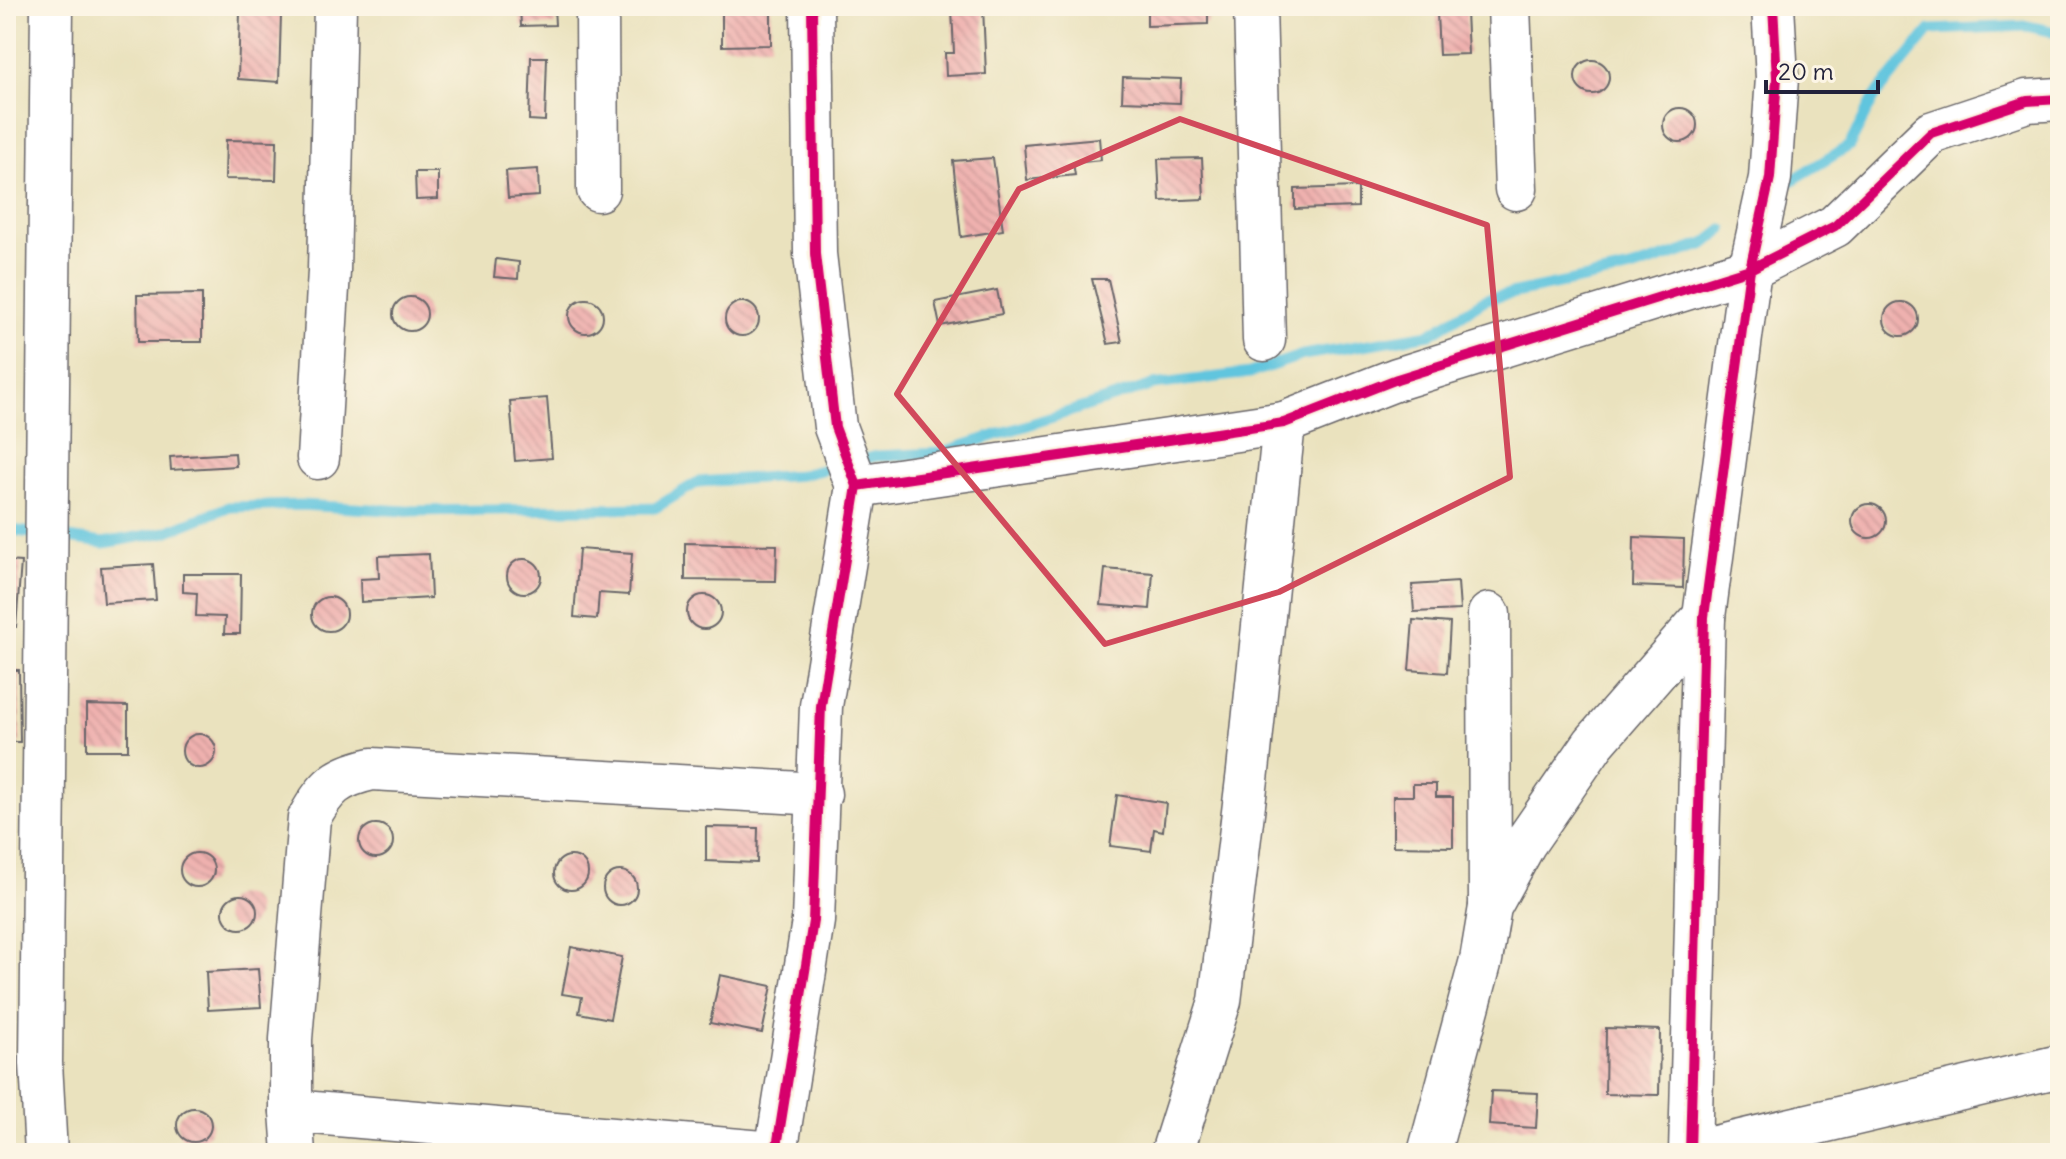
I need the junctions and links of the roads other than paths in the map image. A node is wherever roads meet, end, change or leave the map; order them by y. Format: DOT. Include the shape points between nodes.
graph roads {
  1 [pos="52,6"];
  2 [pos="335,6"];
  3 [pos="597,6"];
  4 [pos="812,6"];
  5 [pos="1255,6"];
  6 [pos="1509,6"];
  7 [pos="1773,6"];
  8 [pos="2060,99"];
  9 [pos="1516,189"];
  10 [pos="598,190"];
  11 [pos="1750,269"];
  12 [pos="1264,340"];
  13 [pos="1284,423"];
  14 [pos="318,458"];
  15 [pos="857,486"];
  16 [pos="1489,614"];
  17 [pos="1704,617"];
  18 [pos="820,794"];
  19 [pos="1490,907"];
  20 [pos="2057,1064"];
  21 [pos="291,1111"];
  22 [pos="520,1142"];
  23 [pos="46,1153"];
  24 [pos="294,1153"];
  25 [pos="776,1153"];
  26 [pos="1172,1153"];
  27 [pos="1429,1153"];
  28 [pos="1690,1153"];
  1 -- 23 [label="street" via="41,1047"];
  2 -- 14 [label="street"];
  3 -- 10 [label="street"];
  4 -- 15 [label="street" via="815,254 835,427"];
  5 -- 12 [label="street"];
  6 -- 9 [label="street"];
  7 -- 11 [label="street" via="1777,78 1770,178"];
  8 -- 11 [label="street" via="2027,101 1931,133 1835,226"];
  11 -- 13 [label="street" via="1397,379"];
  11 -- 17 [label="street"];
  13 -- 15 [label="street"];
  13 -- 26 [label="street" via="1220,1001"];
  15 -- 18 [label="street" via="821,706"];
  16 -- 19 [label="street"];
  17 -- 19 [label="street" via="1594,743 1525,843"];
  17 -- 28 [label="street"];
  18 -- 21 [label="street" via="372,769 325,788 309,818 291,1039"];
  18 -- 25 [label="street" via="813,921"];
  19 -- 27 [label="street" via="1481,960"];
  20 -- 28 [label="street"];
  21 -- 22 [label="street"];
  21 -- 24 [label="street"];
  22 -- 25 [label="street"];
}
